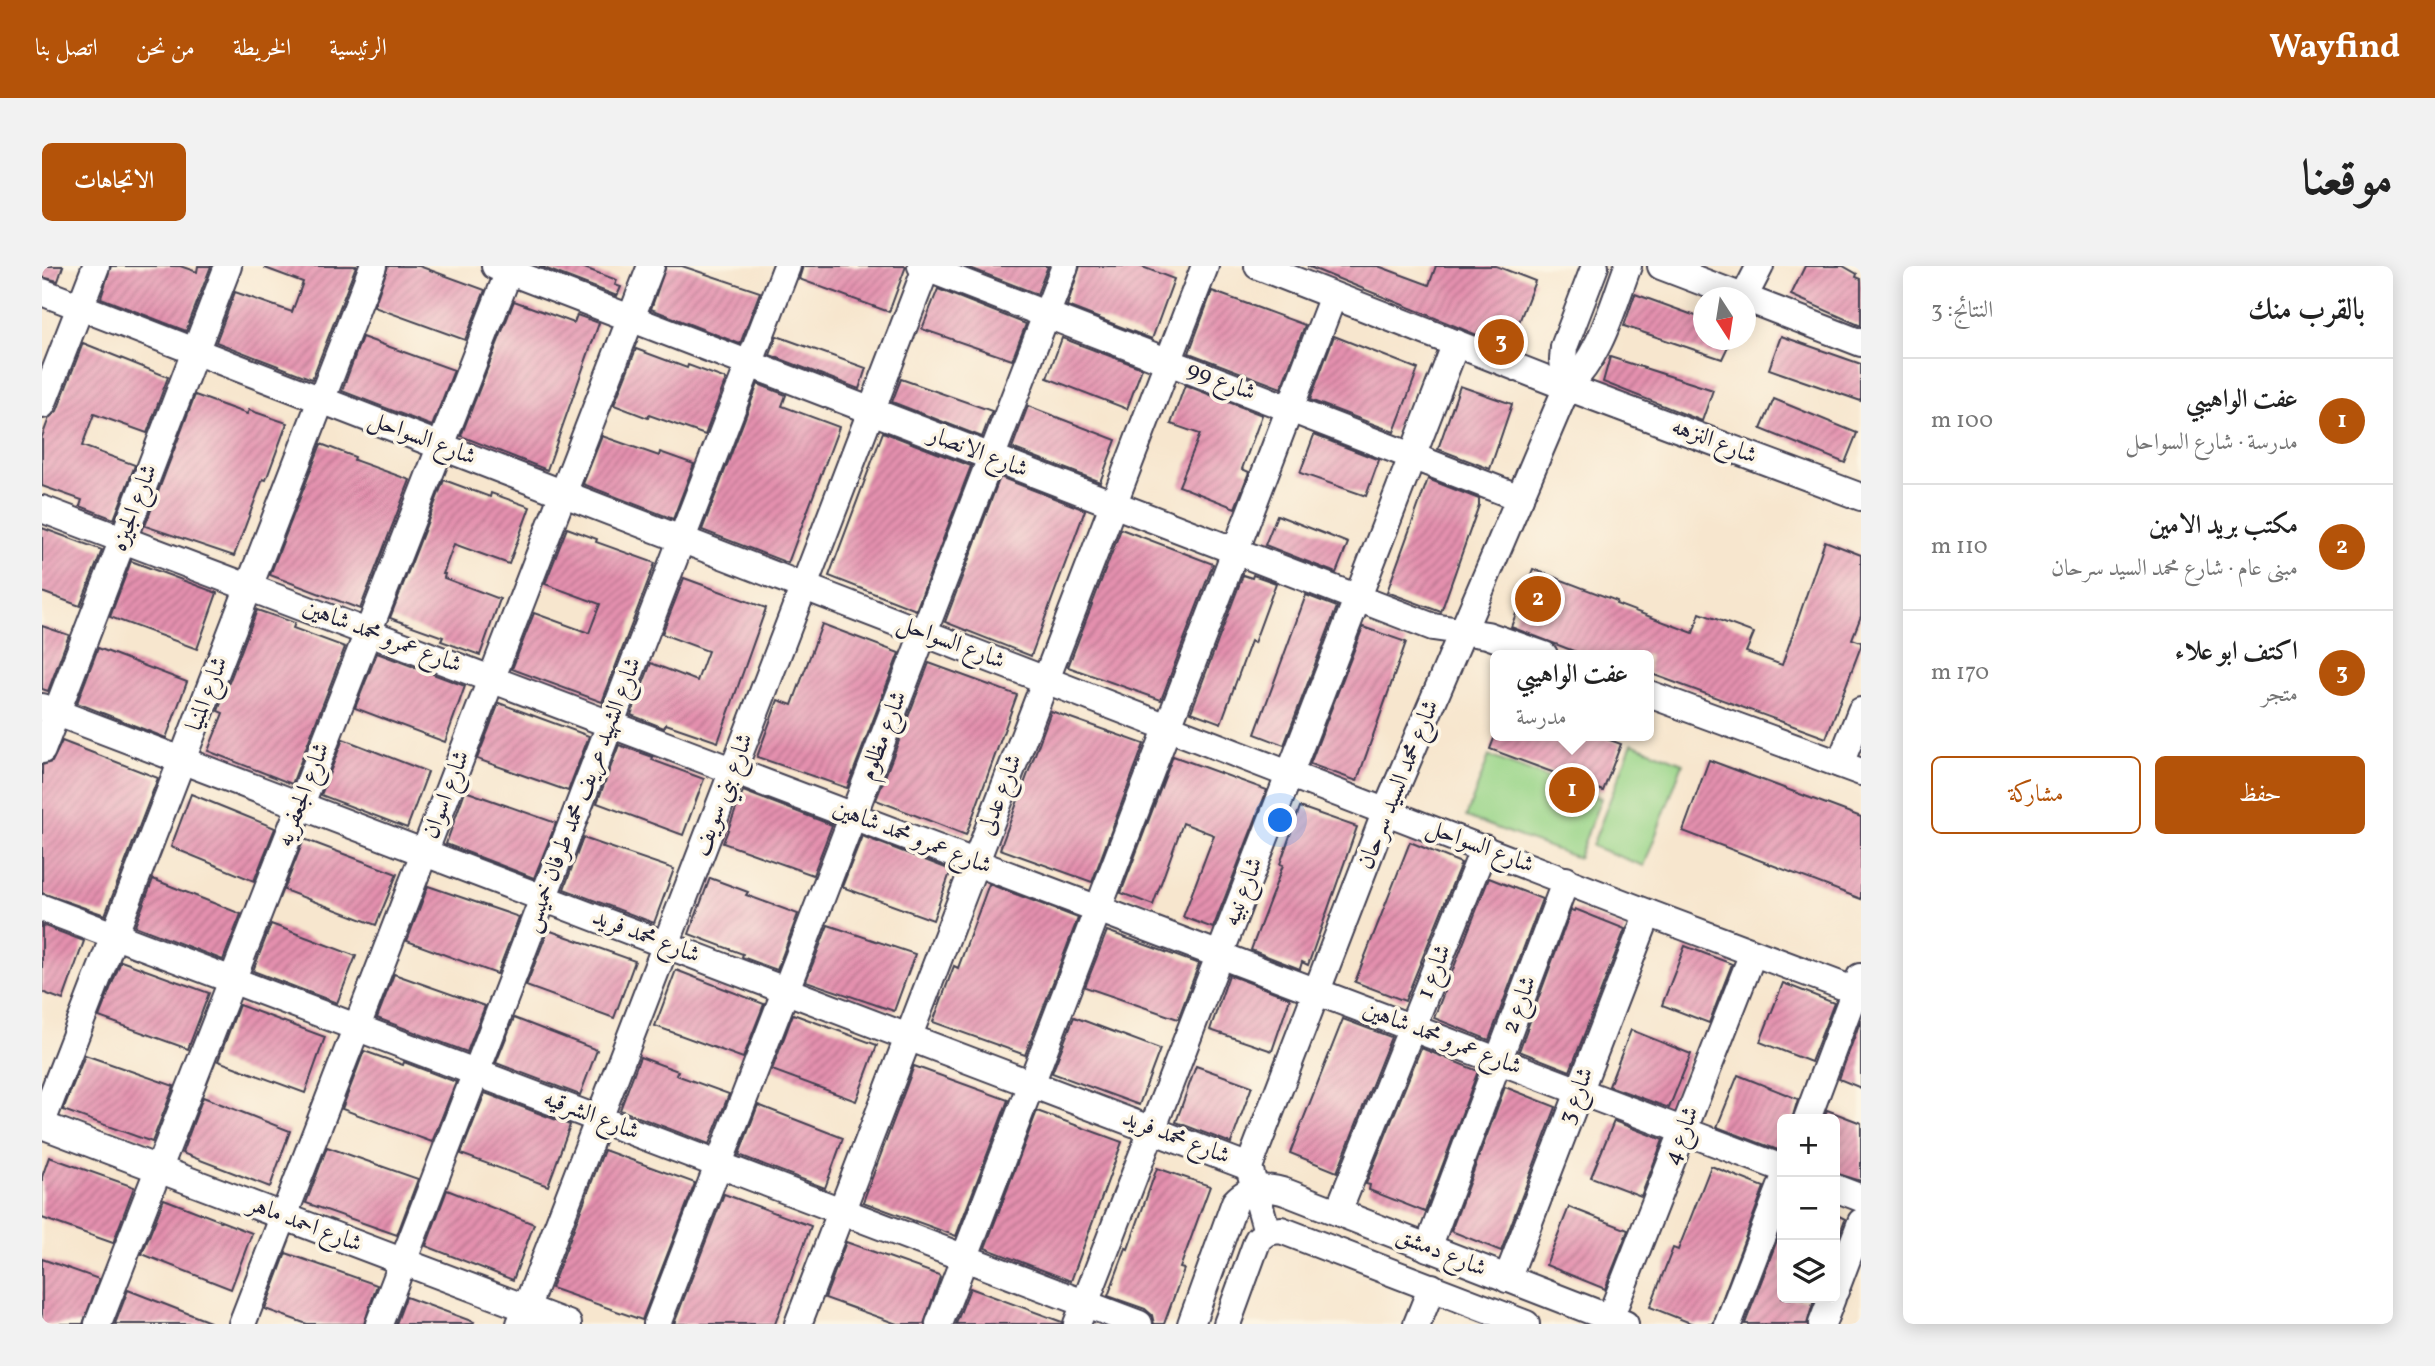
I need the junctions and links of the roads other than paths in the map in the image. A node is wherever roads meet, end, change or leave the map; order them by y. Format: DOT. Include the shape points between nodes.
graph roads {
  1 [pos="96,266"];
  2 [pos="228,266"];
  3 [pos="373,266"];
  4 [pos="652,266"];
  5 [pos="787,266"];
  6 [pos="1065,266"];
  7 [pos="1205,266"];
  8 [pos="1258,266"];
  9 [pos="1595,266"];
  10 [pos="1628,266"];
  11 [pos="1661,266"];
  12 [pos="1760,266"];
  13 [pos="925,267"];
  14 [pos="505,268"];
  15 [pos="1716,287"];
  16 [pos="1750,287"];
  17 [pos="42,292"];
  18 [pos="1332,296"];
  19 [pos="1756,302"];
  20 [pos="80,307"];
  21 [pos="1046,314"];
  22 [pos="631,318"];
  23 [pos="1456,343"];
  24 [pos="1861,343"];
  25 [pos="195,351"];
  26 [pos="1168,361"];
  27 [pos="749,364"];
  28 [pos="1567,387"];
  29 [pos="321,400"];
  30 [pos="42,405"];
  31 [pos="1290,408"];
  32 [pos="871,411"];
  33 [pos="441,446"];
  34 [pos="1413,456"];
  35 [pos="991,458"];
  36 [pos="564,493"];
  37 [pos="1861,497"];
  38 [pos="1520,498"];
  39 [pos="1113,505"];
  40 [pos="42,509"];
  41 [pos="123,539"];
  42 [pos="682,539"];
  43 [pos="1235,552"];
  44 [pos="804,586"];
  45 [pos="249,587"];
  46 [pos="1357,599"];
  47 [pos="1463,630"];
  48 [pos="368,632"];
  49 [pos="924,632"];
  50 [pos="1530,650"];
  51 [pos="491,679"];
  52 [pos="1046,679"];
  53 [pos="1654,696"];
  54 [pos="49,710"];
  55 [pos="1861,711"];
  56 [pos="610,724"];
  57 [pos="1168,727"];
  58 [pos="42,750"];
  59 [pos="182,760"];
  60 [pos="1850,768"];
  61 [pos="733,771"];
  62 [pos="1290,774"];
  63 [pos="300,805"];
  64 [pos="1387,811"];
  65 [pos="853,816"];
  66 [pos="1484,848"];
  67 [pos="424,852"];
  68 [pos="975,862"];
  69 [pos="1566,880"];
  70 [pos="543,898"];
  71 [pos="42,908"];
  72 [pos="1098,908"];
  73 [pos="1648,913"];
  74 [pos="114,935"];
  75 [pos="666,945"];
  76 [pos="1753,953"];
  77 [pos="1220,955"];
  78 [pos="232,980"];
  79 [pos="1859,986"];
  80 [pos="786,990"];
  81 [pos="1317,991"];
  82 [pos="357,1027"];
  83 [pos="1413,1028"];
  84 [pos="908,1037"];
  85 [pos="1500,1061"];
  86 [pos="476,1072"];
  87 [pos="1031,1084"];
  88 [pos="1579,1091"];
  89 [pos="1809,1114"];
  90 [pos="599,1119"];
  91 [pos="42,1124"];
  92 [pos="1152,1130"];
  93 [pos="1684,1130"];
  94 [pos="719,1164"];
  95 [pos="1777,1166"];
  96 [pos="158,1169"];
  97 [pos="1252,1178"];
  98 [pos="1840,1190"];
  99 [pos="1777,1197"];
  100 [pos="1861,1198"];
  101 [pos="841,1211"];
  102 [pos="1338,1212"];
  103 [pos="284,1216"];
  104 [pos="1861,1222"];
  105 [pos="1268,1232"];
  106 [pos="1428,1248"];
  107 [pos="964,1258"];
  108 [pos="403,1261"];
  109 [pos="1840,1278"];
  110 [pos="1507,1279"];
  111 [pos="1432,1287"];
  112 [pos="1830,1303"];
  113 [pos="1081,1314"];
  114 [pos="523,1316"];
  115 [pos="1618,1321"];
  116 [pos="98,1324"];
  117 [pos="242,1324"];
  118 [pos="379,1324"];
  119 [pos="568,1324"];
  120 [pos="657,1324"];
  121 [pos="798,1324"];
  122 [pos="939,1324"];
  123 [pos="1139,1324"];
  124 [pos="1191,1324"];
  125 [pos="1227,1324"];
  126 [pos="1417,1324"];
  127 [pos="1526,1324"];
  128 [pos="1728,1324"];
  129 [pos="1822,1324"];
  1 -- 20 [label="street"];
  2 -- 25 [label="street, شارع الجيزه"];
  3 -- 29 [label="street, شارع المنيا"];
  4 -- 22 [label="street, شارع اسوان"];
  5 -- 27 [label="street, شارع الشهيد عريف محمد طرفان خميس"];
  6 -- 21 [label="street, شارع مظلوم"];
  7 -- 26 [label="street, شارع عدلى"];
  8 -- 18 [label="street, شارع النزهه"];
  9 -- 28 [label="street, شارع محمد السيد سرحان" via="1564,347"];
  10 -- 28 [label="street, شارع محمد السيد سرحان" via="1594,354"];
  11 -- 15 [label="street"];
  12 -- 16 [label="street"];
  13 -- 21 [label="street, شارع 99"];
  13 -- 32 [label="street, شارع بني سويف"];
  14 -- 22 [label="street, شارع الانصار"];
  14 -- 33 [label="street, شارع الجعفريه"];
  17 -- 20 [label="street, شارع السواحل"];
  18 -- 23 [label="street, شارع النزهه"];
  18 -- 31 [label="street"];
  19 -- 24 [label="street"];
  20 -- 25 [label="street, شارع السواحل"];
  20 -- 30 [label="street"];
  21 -- 26 [label="street, شارع 99"];
  21 -- 35 [label="street, شارع مظلوم"];
  22 -- 27 [label="street, شارع الانصار"];
  22 -- 36 [label="street, شارع اسوان"];
  23 -- 28 [label="street, شارع النزهه"];
  23 -- 34 [label="street, شارع نبيه"];
  25 -- 29 [label="street, شارع السواحل"];
  25 -- 41 [label="street, شارع الجيزه"];
  26 -- 31 [label="street, شارع 99"];
  26 -- 39 [label="street, شارع عدلى"];
  27 -- 32 [label="street, شارع الانصار"];
  27 -- 42 [label="street, شارع الشهيد عريف محمد طرفان خميس"];
  28 -- 37 [label="street, شارع النزهه"];
  28 -- 38 [label="street, شارع محمد السيد سرحان"];
  29 -- 33 [label="street, شارع السواحل"];
  29 -- 45 [label="street, شارع المنيا"];
  31 -- 34 [label="street, شارع 99"];
  31 -- 43 [label="street"];
  32 -- 35 [label="street, شارع الانصار"];
  32 -- 44 [label="street, شارع بني سويف"];
  33 -- 36 [label="street, شارع السواحل"];
  33 -- 48 [label="street, شارع الجعفريه"];
  34 -- 38 [label="street, شارع 99"];
  34 -- 46 [label="street, شارع نبيه"];
  35 -- 39 [label="street, شارع الانصار"];
  35 -- 49 [label="street, شارع مظلوم"];
  36 -- 42 [label="street, شارع السواحل"];
  36 -- 51 [label="street, شارع اسوان"];
  38 -- 47 [label="street, شارع محمد السيد سرحان"];
  39 -- 43 [label="street, شارع الانصار"];
  39 -- 52 [label="street, شارع عدلى"];
  40 -- 41 [label="street, شارع عمرو محمد شاهين"];
  41 -- 45 [label="street, شارع عمرو محمد شاهين"];
  41 -- 54 [label="street, شارع الجيزه"];
  42 -- 44 [label="street, شارع السواحل"];
  42 -- 56 [label="street, شارع الشهيد عريف محمد طرفان خميس"];
  43 -- 46 [label="street, شارع الانصار"];
  43 -- 57 [label="street"];
  44 -- 49 [label="street, شارع السواحل"];
  44 -- 61 [label="street, شارع بني سويف"];
  45 -- 48 [label="street, شارع عمرو محمد شاهين"];
  45 -- 59 [label="street, شارع المنيا"];
  46 -- 47 [label="street, شارع الانصار" via="1433,627"];
  46 -- 62 [label="street, شارع نبيه"];
  47 -- 50 [label="street, شارع الانصار"];
  47 -- 64 [label="street, شارع محمد السيد سرحان"];
  48 -- 51 [label="street, شارع عمرو محمد شاهين"];
  48 -- 63 [label="street, شارع الجعفريه"];
  49 -- 52 [label="street, شارع السواحل"];
  49 -- 65 [label="street, شارع مظلوم"];
  51 -- 56 [label="street, شارع عمرو محمد شاهين"];
  51 -- 67 [label="street, شارع اسوان"];
  52 -- 57 [label="street, شارع السواحل"];
  52 -- 68 [label="street, شارع عدلى"];
  53 -- 60 [label="street"];
  54 -- 58 [label="street, شارع الجيزه"];
  54 -- 59 [label="street, شارع محمد فريد"];
  55 -- 60 [label="street"];
  56 -- 61 [label="street, شارع عمرو محمد شاهين"];
  56 -- 70 [label="street, شارع الشهيد عريف محمد طرفان خميس"];
  57 -- 62 [label="street, شارع السواحل"];
  57 -- 72 [label="street"];
  59 -- 63 [label="street, شارع محمد فريد"];
  59 -- 74 [label="street, شارع المنيا"];
  61 -- 65 [label="street, شارع عمرو محمد شاهين"];
  61 -- 75 [label="street, شارع بني سويف"];
  62 -- 64 [label="street, شارع السواحل"];
  62 -- 77 [label="street, شارع نبيه"];
  63 -- 67 [label="street, شارع محمد فريد"];
  63 -- 78 [label="street, شارع الجعفريه"];
  64 -- 66 [label="street, شارع السواحل"];
  64 -- 81 [label="street, شارع محمد السيد سرحان"];
  65 -- 68 [label="street, شارع عمرو محمد شاهين"];
  65 -- 80 [label="street, شارع مظلوم"];
  66 -- 69 [label="street, شارع السواحل"];
  66 -- 83 [label="street, شارع 1"];
  67 -- 70 [label="street, شارع محمد فريد"];
  67 -- 82 [label="street, شارع اسوان"];
  68 -- 72 [label="street, شارع عمرو محمد شاهين"];
  68 -- 84 [label="street, شارع عدلى"];
  69 -- 73 [label="street, شارع السواحل"];
  69 -- 85 [label="street, شارع 2"];
  70 -- 75 [label="street, شارع محمد فريد"];
  70 -- 86 [label="street, شارع الشهيد عريف محمد طرفان خميس"];
  71 -- 74 [label="street, شارع الشرقيه"];
  72 -- 77 [label="street, شارع عمرو محمد شاهين"];
  72 -- 87 [label="street"];
  73 -- 76 [label="street, شارع السواحل"];
  73 -- 88 [label="street, شارع 3"];
  74 -- 78 [label="street, شارع الشرقيه"];
  74 -- 91 [label="street, شارع المنيا"];
  75 -- 80 [label="street, شارع محمد فريد"];
  75 -- 90 [label="street, شارع بني سويف"];
  76 -- 79 [label="street, شارع السواحل"];
  76 -- 93 [label="street, شارع 4"];
  77 -- 81 [label="street, شارع عمرو محمد شاهين"];
  77 -- 92 [label="street, شارع نبيه"];
  78 -- 82 [label="street, شارع الشرقيه"];
  78 -- 96 [label="street, شارع الجعفريه"];
  79 -- 89 [label="street"];
  80 -- 84 [label="street, شارع محمد فريد"];
  80 -- 94 [label="street, شارع مظلوم"];
  81 -- 83 [label="street, شارع عمرو محمد شاهين"];
  81 -- 97 [label="street, شارع محمد السيد سرحان"];
  82 -- 86 [label="street, شارع الشرقيه"];
  82 -- 103 [label="street, شارع اسوان"];
  83 -- 85 [label="street, شارع عمرو محمد شاهين"];
  83 -- 102 [label="street, شارع 1"];
  84 -- 87 [label="street, شارع محمد فريد"];
  84 -- 101 [label="street, شارع عدلى"];
  85 -- 88 [label="street, شارع عمرو محمد شاهين"];
  85 -- 106 [label="street, شارع 2"];
  86 -- 90 [label="street, شارع الشرقيه"];
  86 -- 108 [label="street, شارع الشهيد عريف محمد طرفان خميس"];
  87 -- 92 [label="street, شارع محمد فريد"];
  87 -- 107 [label="street"];
  88 -- 93 [label="street, شارع عمرو محمد شاهين"];
  88 -- 110 [label="street, شارع 3"];
  90 -- 94 [label="street, شارع الشرقيه"];
  90 -- 114 [label="street, شارع بني سويف"];
  91 -- 96 [label="street, شارع احمد ماهر"];
  92 -- 97 [label="street, شارع محمد فريد"];
  92 -- 113 [label="street, شارع نبيه"];
  93 -- 95 [label="street, شارع عمرو محمد شاهين"];
  93 -- 115 [label="street, شارع 4"];
  94 -- 101 [label="street, شارع الشرقيه"];
  94 -- 120 [label="street, شارع مظلوم"];
  96 -- 103 [label="street, شارع احمد ماهر"];
  96 -- 116 [label="street, شارع الجعفريه"];
  97 -- 102 [label="street, شارع دمشق"];
  97 -- 105 [label="street"];
  97 -- 124 [label="street, شارع محمد السيد سرحان" via="1233,1206"];
  98 -- 100 [label="street"];
  99 -- 128 [label="street"];
  101 -- 107 [label="street, شارع الشرقيه"];
  101 -- 121 [label="street, شارع عدلى"];
  102 -- 106 [label="street, شارع دمشق"];
  103 -- 108 [label="street, شارع احمد ماهر"];
  103 -- 117 [label="street, شارع اسوان"];
  104 -- 109 [label="street"];
  105 -- 111 [label="street, شارع دمشق" via="1287,1231"];
  105 -- 125 [label="street" via="1256,1244"];
  106 -- 110 [label="street, شارع دمشق"];
  107 -- 113 [label="street, شارع الشرقيه"];
  107 -- 122 [label="street"];
  108 -- 114 [label="street, شارع احمد ماهر"];
  108 -- 118 [label="street, شارع الشهيد عريف محمد طرفان خميس"];
  110 -- 115 [label="street, شارع دمشق"];
  111 -- 126 [label="street"];
  111 -- 127 [label="street, شارع دمشق"];
  112 -- 129 [label="street"];
  113 -- 123 [label="street, شارع الشرقيه"];
  114 -- 119 [label="street, شارع احمد ماهر"];
}
